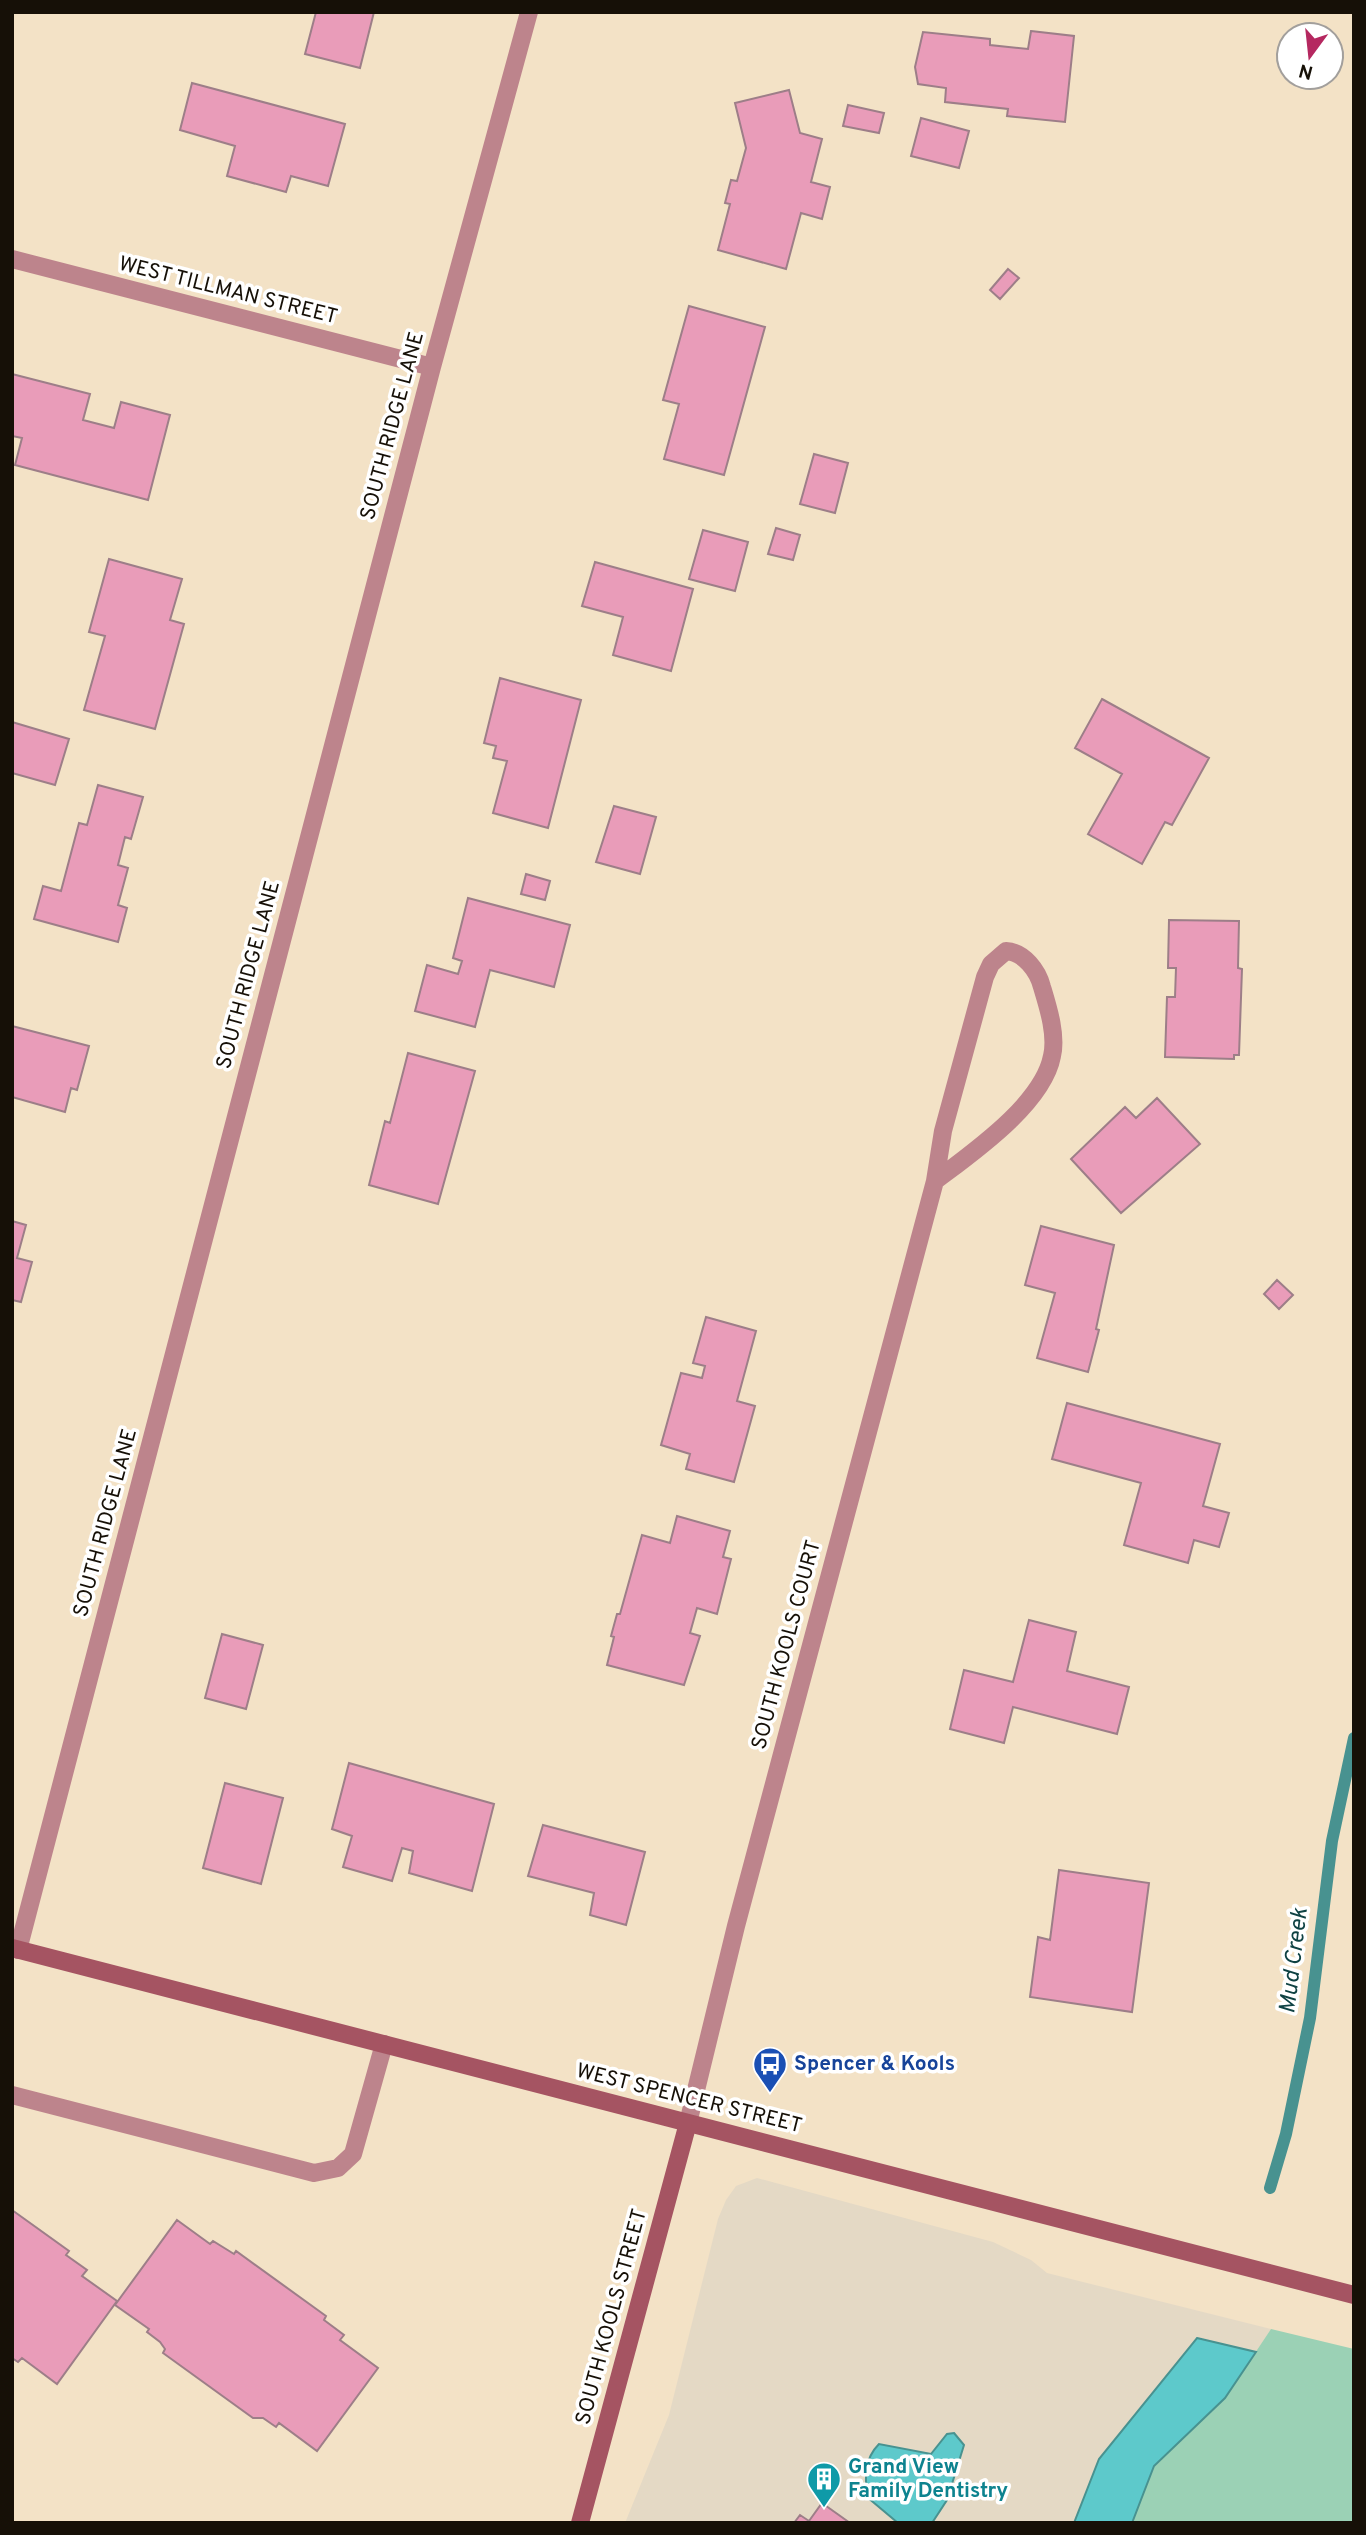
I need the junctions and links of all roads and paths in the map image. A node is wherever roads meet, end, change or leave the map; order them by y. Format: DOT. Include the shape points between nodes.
graph roads {
  1 [pos="529,12"];
  2 [pos="12,259"];
  3 [pos="432,367"];
  4 [pos="935,1181"];
  5 [pos="15,1949"];
  6 [pos="384,2044"];
  7 [pos="12,2095"];
  8 [pos="688,2123"];
  9 [pos="1354,2295"];
  10 [pos="580,2523"];
  1 -- 3 [label="street, SOUTH RIDGE LANE"];
  2 -- 3 [label="street, WEST TILLMAN STREET"];
  3 -- 5 [label="street, SOUTH RIDGE LANE"];
  4 -- 4 [label="street, SOUTH KOOLS COURT" via="996,1134 1026,1102 1052,1056 1040,978 1014,951 1000,955 985,977 943,1131"];
  4 -- 8 [label="street, SOUTH KOOLS COURT" via="743,1899"];
  5 -- 6 [label="street, WEST SPENCER STREET"];
  6 -- 7 [label="street" via="353,2154 338,2168 314,2173"];
  6 -- 8 [label="street, WEST SPENCER STREET"];
  8 -- 9 [label="street, WEST SPENCER STREET"];
  8 -- 10 [label="street, SOUTH KOOLS STREET"];
}
